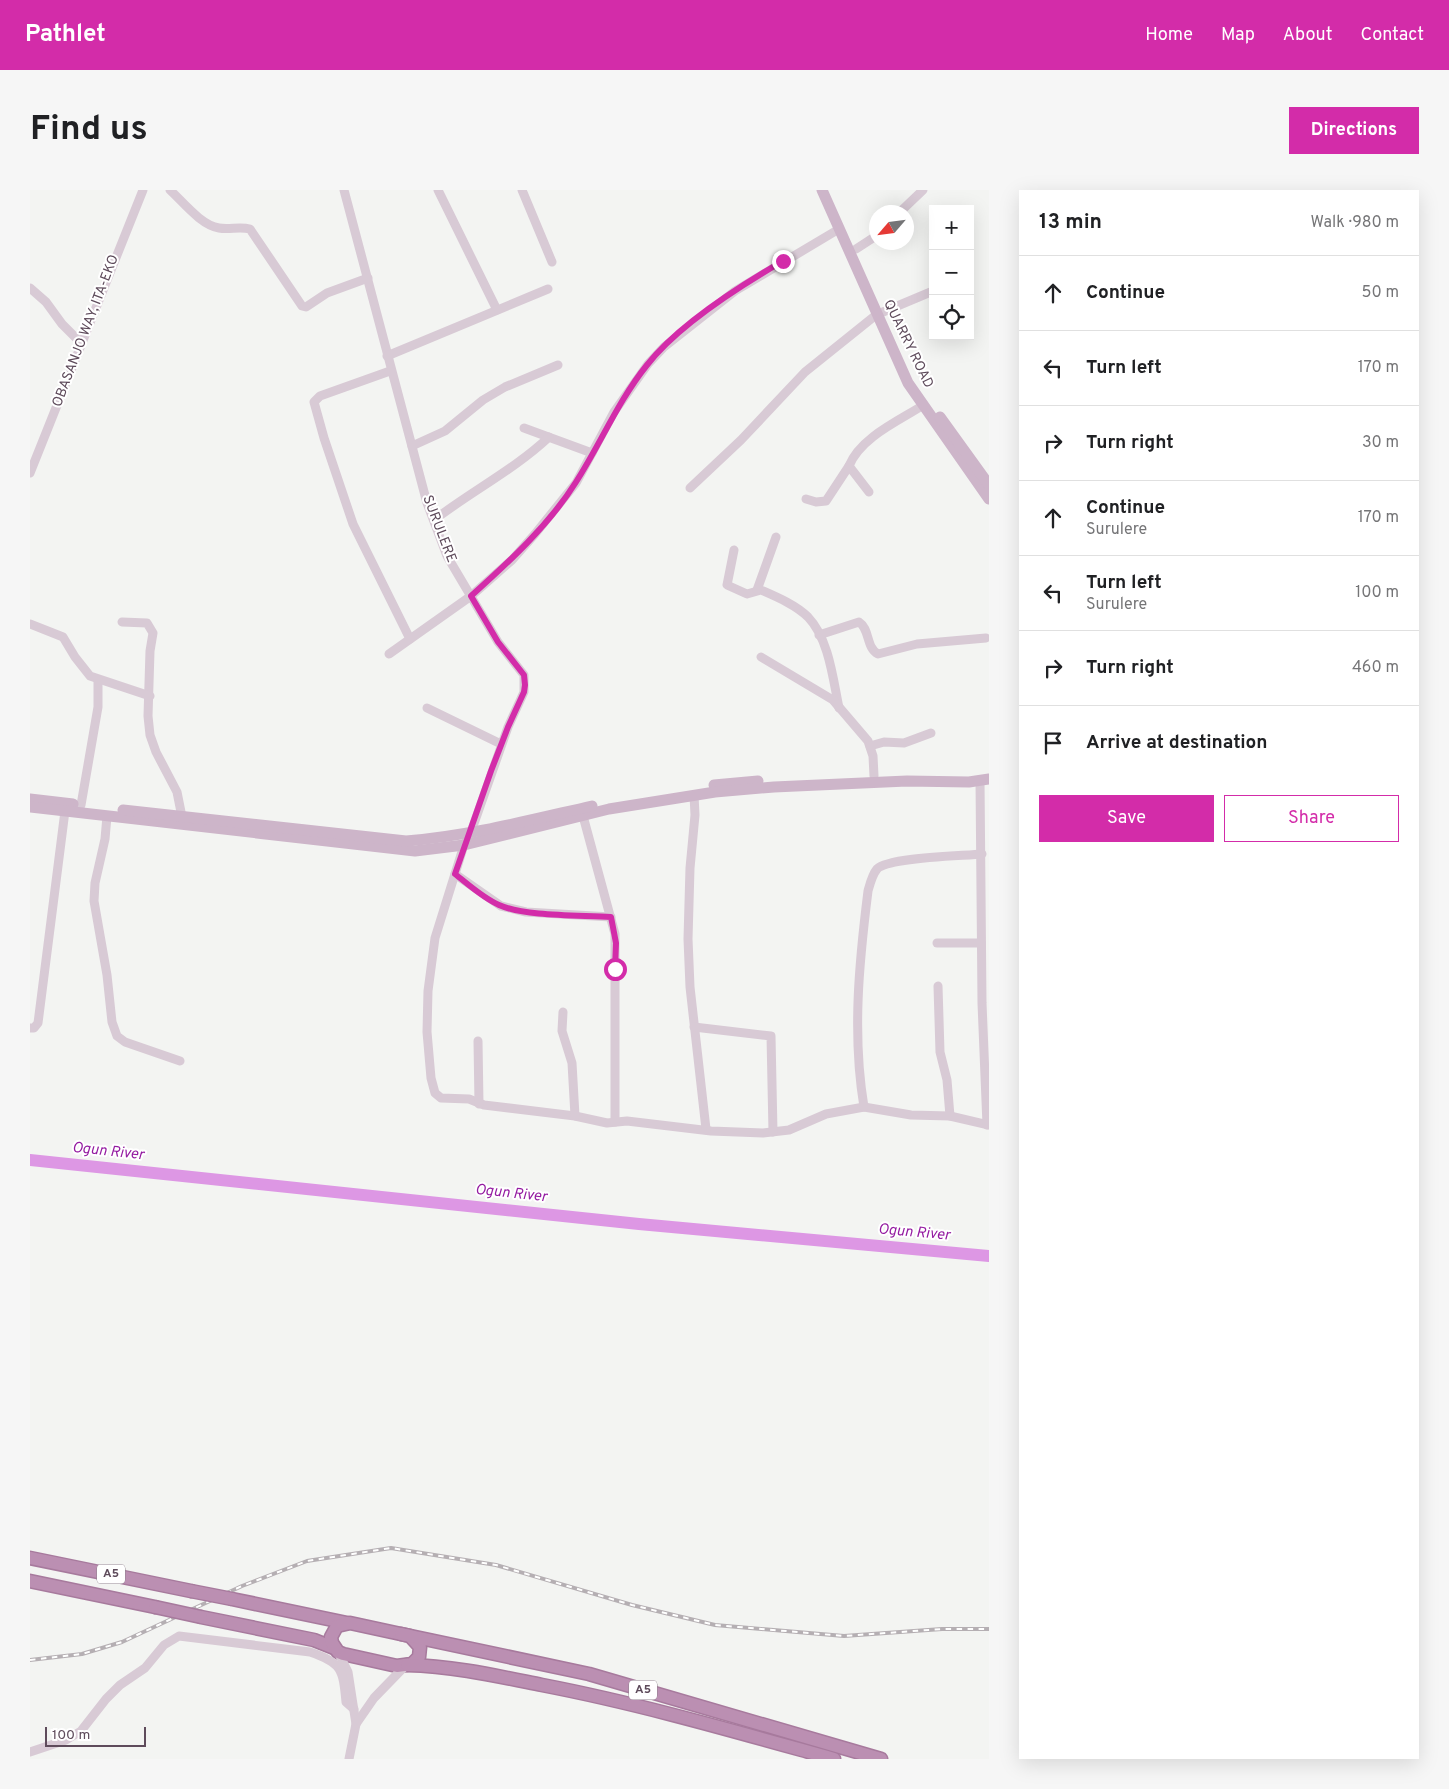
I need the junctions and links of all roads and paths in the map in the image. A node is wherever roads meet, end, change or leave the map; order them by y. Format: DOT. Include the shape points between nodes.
graph roads {
  1 [pos="142,190"];
  2 [pos="170,190"];
  3 [pos="344,190"];
  4 [pos="438,190"];
  5 [pos="522,190"];
  6 [pos="822,190"];
  7 [pos="830,190"];
  8 [pos="923,190"];
  9 [pos="907,205"];
  10 [pos="839,229"];
  11 [pos="869,241"];
  12 [pos="856,249"];
  13 [pos="552,262"];
  14 [pos="368,278"];
  15 [pos="30,288"];
  16 [pos="548,289"];
  17 [pos="929,293"];
  18 [pos="497,310"];
  19 [pos="879,313"];
  20 [pos="81,343"];
  21 [pos="387,356"];
  22 [pos="558,365"];
  23 [pos="390,371"];
  24 [pos="922,406"];
  25 [pos="524,428"];
  26 [pos="549,437"];
  27 [pos="412,446"];
  28 [pos="39,453"];
  29 [pos="592,453"];
  30 [pos="30,456"];
  31 [pos="849,466"];
  32 [pos="30,473"];
  33 [pos="989,484"];
  34 [pos="690,488"];
  35 [pos="869,492"];
  36 [pos="806,499"];
  37 [pos="989,499"];
  38 [pos="434,520"];
  39 [pos="776,537"];
  40 [pos="734,550"];
  41 [pos="757,590"];
  42 [pos="471,596"];
  43 [pos="122,622"];
  44 [pos="30,624"];
  45 [pos="818,635"];
  46 [pos="986,638"];
  47 [pos="410,639"];
  48 [pos="389,654"];
  49 [pos="761,657"];
  50 [pos="98,680"];
  51 [pos="150,696"];
  52 [pos="427,708"];
  53 [pos="839,708"];
  54 [pos="931,732"];
  55 [pos="501,744"];
  56 [pos="870,746"];
  57 [pos="874,776"];
  58 [pos="986,777"];
  59 [pos="694,795"];
  60 [pos="30,799"];
  61 [pos="81,805"];
  62 [pos="30,807"];
  63 [pos="65,811"];
  64 [pos="107,816"];
  65 [pos="583,816"];
  66 [pos="182,817"];
  67 [pos="471,832"];
  68 [pos="464,845"];
  69 [pos="982,854"];
  70 [pos="455,874"];
  71 [pos="611,917"];
  72 [pos="937,943"];
  73 [pos="981,943"];
  74 [pos="938,986"];
  75 [pos="564,1012"];
  76 [pos="694,1027"];
  77 [pos="30,1028"];
  78 [pos="478,1041"];
  79 [pos="180,1061"];
  80 [pos="479,1104"];
  81 [pos="864,1107"];
  82 [pos="574,1116"];
  83 [pos="950,1116"];
  84 [pos="615,1122"];
  85 [pos="988,1125"];
  86 [pos="706,1129"];
  87 [pos="773,1132"];
  88 [pos="30,1558"];
  89 [pos="30,1581"];
  90 [pos="350,1623"];
  91 [pos="401,1634"];
  92 [pos="336,1650"];
  93 [pos="406,1666"];
  94 [pos="354,1709"];
  95 [pos="356,1724"];
  96 [pos="30,1752"];
  97 [pos="844,1754"];
  98 [pos="820,1757"];
  99 [pos="350,1759"];
  100 [pos="834,1759"];
  101 [pos="882,1759"];
  1 -- 20 [label="street, OBASANJO WAY, ITA-EKO"];
  2 -- 14 [label="street" via="208,225 250,229 302,306 326,293"];
  3 -- 14 [label="street, SURULERE"];
  4 -- 18 [label="street"];
  5 -- 13 [label="street"];
  6 -- 10 [label="main road, QUARRY ROAD"];
  7 -- 12 [label="main road, QUARRY ROAD"];
  8 -- 9 [label="street"];
  10 -- 19 [label="main road, QUARRY ROAD"];
  10 -- 29 [label="street" via="735,290 664,347 614,412"];
  11 -- 12 [label="street"];
  12 -- 19 [label="main road, QUARRY ROAD"];
  14 -- 21 [label="street, SURULERE"];
  15 -- 20 [label="street"];
  16 -- 18 [label="street"];
  17 -- 19 [label="street"];
  18 -- 21 [label="street"];
  19 -- 24 [label="main road, QUARRY ROAD" via="908,383"];
  19 -- 33 [label="main road, QUARRY ROAD" via="917,384"];
  19 -- 34 [label="street" via="805,372"];
  20 -- 28 [label="street, OBASANJO WAY, ITA-EKO"];
  21 -- 23 [label="street, SURULERE"];
  22 -- 27 [label="street" via="505,387 483,400 446,431"];
  23 -- 27 [label="street, SURULERE"];
  23 -- 47 [label="street" via="320,396 314,402 353,524"];
  24 -- 31 [label="street" via="875,437"];
  24 -- 37 [label="main road, QUARRY ROAD"];
  25 -- 26 [label="street"];
  26 -- 29 [label="street"];
  26 -- 38 [label="street" via="520,462"];
  27 -- 38 [label="street, SURULERE"];
  28 -- 30 [label="street"];
  28 -- 32 [label="street, OBASANJO WAY, ITA-EKO"];
  29 -- 42 [label="street" via="576,483 535,534 512,560"];
  31 -- 35 [label="street"];
  31 -- 36 [label="street" via="826,501"];
  38 -- 42 [label="street, SURULERE" via="447,556"];
  39 -- 41 [label="street"];
  40 -- 41 [label="street" via="727,585 746,594"];
  41 -- 45 [label="street" via="798,610 808,618"];
  42 -- 47 [label="street"];
  42 -- 55 [label="street, SURULERE" via="498,642 524,675 524,692"];
  43 -- 51 [label="street" via="147,623 153,633"];
  44 -- 50 [label="street" via="63,637 84,670"];
  45 -- 46 [label="street" via="859,622 871,648 878,654 917,644"];
  45 -- 53 [label="street"];
  47 -- 48 [label="street"];
  49 -- 53 [label="street" via="826,694"];
  50 -- 51 [label="street"];
  50 -- 61 [label="street" via="98,707"];
  51 -- 66 [label="street" via="150,736 177,792"];
  52 -- 55 [label="street"];
  53 -- 56 [label="street"];
  54 -- 56 [label="street" via="904,743 884,742"];
  55 -- 67 [label="street, SURULERE"];
  56 -- 57 [label="street"];
  57 -- 58 [label="main road"];
  57 -- 67 [label="main road" via="717,784 609,802"];
  58 -- 59 [label="main road" via="774,787"];
  58 -- 69 [label="street"];
  59 -- 65 [label="main road"];
  59 -- 76 [label="street" via="688,939"];
  60 -- 61 [label="main road"];
  61 -- 66 [label="main road"];
  62 -- 63 [label="main road"];
  63 -- 64 [label="main road"];
  63 -- 77 [label="street" via="38,1023"];
  64 -- 68 [label="main road" via="384,848 415,850"];
  64 -- 79 [label="street" via="94,901 112,1022 117,1036 126,1042"];
  65 -- 68 [label="main road"];
  65 -- 71 [label="street"];
  66 -- 67 [label="main road" via="406,841"];
  67 -- 68 [label="street, SURULERE"];
  68 -- 70 [label="street, SURULERE"];
  69 -- 73 [label="street"];
  69 -- 81 [label="street" via="884,865 872,878 857,998 859,1075"];
  70 -- 71 [label="street" via="501,906 526,912"];
  70 -- 80 [label="street, SURULERE" via="435,938 431,963 427,1032 431,1078 435,1092 441,1098 468,1099"];
  71 -- 84 [label="street" via="616,943 613,1005"];
  72 -- 73 [label="street"];
  73 -- 85 [label="street"];
  74 -- 83 [label="street" via="940,1052 947,1080"];
  75 -- 82 [label="street" via="562,1031 572,1063"];
  76 -- 86 [label="street"];
  76 -- 87 [label="street" via="772,1036"];
  78 -- 80 [label="street"];
  80 -- 82 [label="street"];
  81 -- 83 [label="street" via="912,1115"];
  81 -- 87 [label="street" via="826,1114 789,1130"];
  82 -- 84 [label="street"];
  83 -- 85 [label="street"];
  84 -- 86 [label="street"];
  86 -- 87 [label="street"];
  88 -- 90 [label="highway, A5, bridge"];
  89 -- 92 [label="highway, A5, bridge" via="314,1640"];
  90 -- 91 [label="highway, A5"];
  90 -- 92 [label="highway" via="336,1626 333,1631 331,1637"];
  91 -- 93 [label="highway, A5" via="410,1636 420,1647 419,1656"];
  91 -- 97 [label="highway, A5" via="589,1674"];
  92 -- 93 [label="highway, A5"];
  92 -- 94 [label="street" via="348,1672"];
  93 -- 95 [label="street" via="374,1698"];
  93 -- 98 [label="highway, A5" via="452,1667 603,1697 699,1720"];
  94 -- 95 [label="street"];
  94 -- 96 [label="street" via="346,1702 340,1669 330,1659 310,1652 179,1636 164,1645 145,1668 115,1690 81,1731 66,1740"];
  95 -- 99 [label="street"];
  97 -- 101 [label="highway, A5"];
  98 -- 100 [label="highway, A5"];
}
